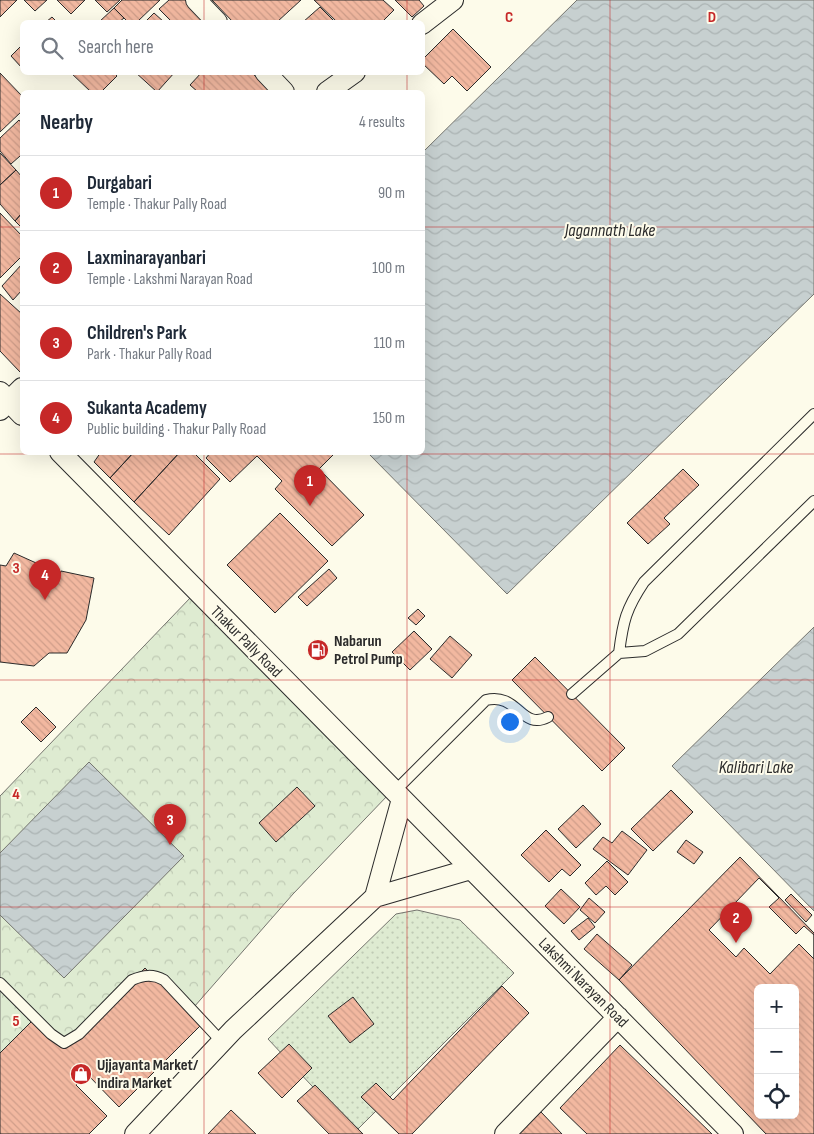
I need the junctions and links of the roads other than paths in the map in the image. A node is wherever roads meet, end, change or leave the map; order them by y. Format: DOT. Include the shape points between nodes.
graph roads {
  1 [pos="196,0"];
  2 [pos="454,0"];
  3 [pos="215,20"];
  4 [pos="425,22"];
  5 [pos="268,75"];
  6 [pos="351,75"];
  7 [pos="282,90"];
  8 [pos="331,90"];
  9 [pos="814,414"];
  10 [pos="63,455"];
  11 [pos="814,501"];
  12 [pos="619,653"];
  13 [pos="572,694"];
  14 [pos="548,716"];
  15 [pos="398,796"];
  16 [pos="433,831"];
  17 [pos="471,869"];
  18 [pos="375,897"];
  19 [pos="0,983"];
  20 [pos="618,1017"];
  21 [pos="222,1042"];
  22 [pos="135,1134"];
  23 [pos="505,1134"];
  24 [pos="733,1134"];
  1 -- 3 [label="street"];
  2 -- 4 [label="street"];
  5 -- 7 [label="street"];
  6 -- 8 [label="street"];
  9 -- 12 [label="lane" via="644,582 623,620"];
  10 -- 15 [label="street, Thakur Pally Road"];
  11 -- 12 [label="lane" via="678,634 645,650"];
  12 -- 13 [label="lane"];
  14 -- 15 [label="lane" via="533,720 507,700 496,697 486,700"];
  15 -- 16 [label="street, Thakur Pally Road"];
  15 -- 18 [label="street"];
  16 -- 17 [label="street, Lakshmi Narayan Road"];
  17 -- 18 [label="street"];
  17 -- 20 [label="street, Lakshmi Narayan Road"];
  18 -- 21 [label="street"];
  19 -- 21 [label="lane" via="64,1043 79,1034 132,980 142,975 158,977"];
  20 -- 23 [label="street"];
  20 -- 24 [label="street, Lakshmi Narayan Road"];
  21 -- 22 [label="street"];
}
